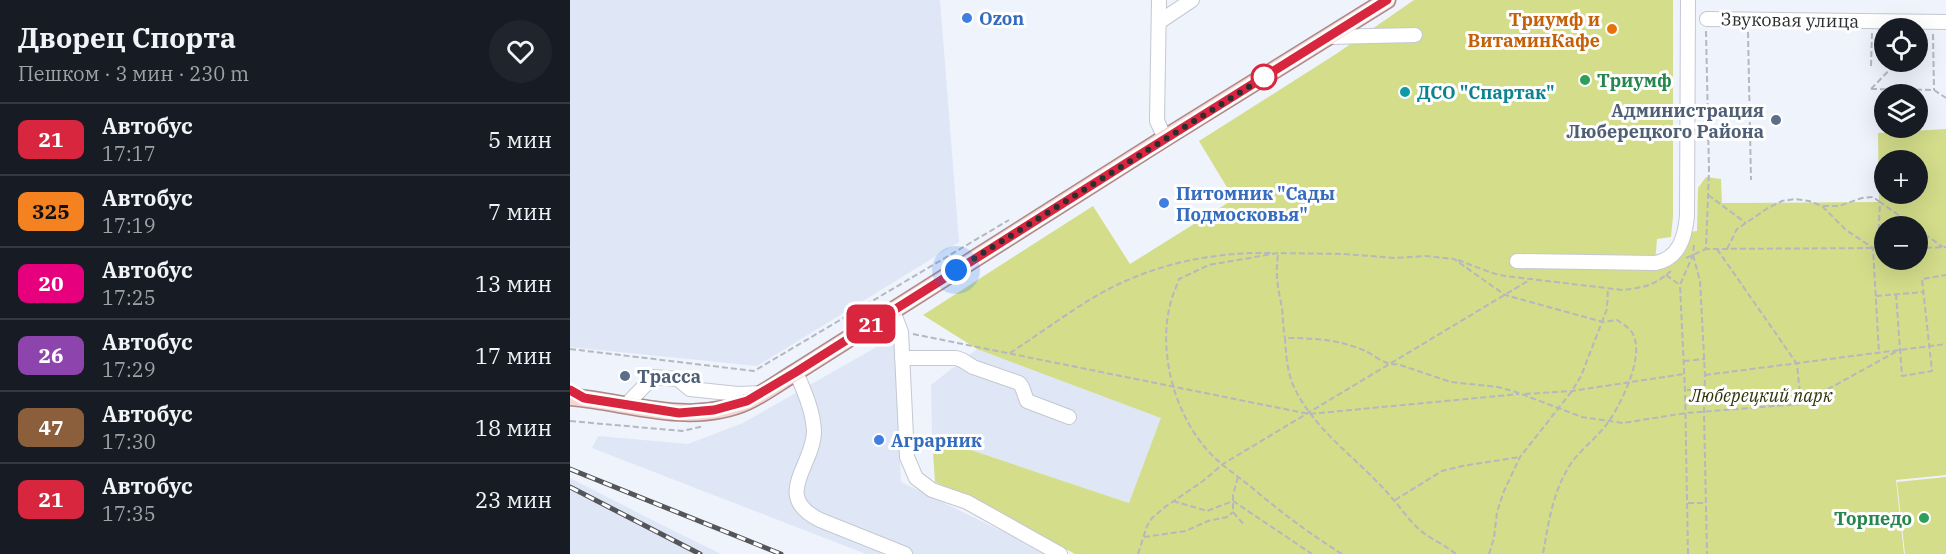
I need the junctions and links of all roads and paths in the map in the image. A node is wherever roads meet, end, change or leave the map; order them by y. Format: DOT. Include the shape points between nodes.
graph roads {
  1 [pos="1159,0"];
  2 [pos="1192,0"];
  3 [pos="1387,0"];
  4 [pos="1688,0"];
  5 [pos="1748,20"];
  6 [pos="1872,21"];
  7 [pos="1159,22"];
  8 [pos="1940,22"];
  9 [pos="1706,24"];
  10 [pos="1415,35"];
  11 [pos="1328,37"];
  12 [pos="1871,66"];
  13 [pos="1887,72"];
  14 [pos="1934,90"];
  15 [pos="1946,98"];
  16 [pos="1165,138"];
  17 [pos="1751,180"];
  18 [pos="1708,195"];
  19 [pos="1874,198"];
  20 [pos="1883,204"];
  21 [pos="1822,206"];
  22 [pos="1899,216"];
  23 [pos="1746,223"];
  24 [pos="1928,236"];
  25 [pos="1945,247"];
  26 [pos="1928,248"];
  27 [pos="1706,249"];
  28 [pos="1718,249"];
  29 [pos="1727,249"];
  30 [pos="1873,249"];
  31 [pos="1278,254"];
  32 [pos="1693,255"];
  33 [pos="1454,259"];
  34 [pos="1683,259"];
  35 [pos="1517,261"];
  36 [pos="928,269"];
  37 [pos="1674,269"];
  38 [pos="1666,274"];
  39 [pos="1946,275"];
  40 [pos="1531,279"];
  41 [pos="1608,288"];
  42 [pos="1923,292"];
  43 [pos="1896,294"];
  44 [pos="1505,296"];
  45 [pos="1876,296"];
  46 [pos="893,311"];
  47 [pos="1603,321"];
  48 [pos="901,332"];
  49 [pos="1285,338"];
  50 [pos="1946,344"];
  51 [pos="1929,347"];
  52 [pos="570,349"];
  53 [pos="1899,351"];
  54 [pos="1010,353"];
  55 [pos="1879,353"];
  56 [pos="902,358"];
  57 [pos="1705,360"];
  58 [pos="1684,361"];
  59 [pos="1797,364"];
  60 [pos="1391,365"];
  61 [pos="796,372"];
  62 [pos="1684,374"];
  63 [pos="1706,375"];
  64 [pos="1629,382"];
  65 [pos="1173,387"];
  66 [pos="1705,388"];
  67 [pos="1685,390"];
  68 [pos="1572,391"];
  69 [pos="762,393"];
  70 [pos="1521,394"];
  71 [pos="575,395"];
  72 [pos="1801,404"];
  73 [pos="626,405"];
  74 [pos="1558,407"];
  75 [pos="1686,412"];
  76 [pos="1704,412"];
  77 [pos="1309,414"];
  78 [pos="1069,417"];
  79 [pos="1609,421"];
  80 [pos="1520,457"];
  81 [pos="1223,465"];
  82 [pos="1238,477"];
  83 [pos="1394,500"];
  84 [pos="1173,501"];
  85 [pos="1233,501"];
  86 [pos="1688,503"];
  87 [pos="1706,503"];
  88 [pos="1233,512"];
  89 [pos="1245,526"];
  90 [pos="1144,537"];
  91 [pos="905,554"];
  92 [pos="1060,554"];
  93 [pos="1138,554"];
  94 [pos="1312,554"];
  95 [pos="1342,554"];
  96 [pos="1456,554"];
  97 [pos="1489,554"];
  98 [pos="1543,554"];
  99 [pos="1688,554"];
  100 [pos="1707,554"];
  1 -- 7 [label="street"];
  2 -- 7 [label="street"];
  3 -- 11 [label="main road"];
  4 -- 35 [label="street" via="1686,231 1676,252 1664,262 1655,263"];
  5 -- 6 [label="street, Звуковая улица"];
  5 -- 9 [label="street, Звуковая улица"];
  5 -- 17 [label="path"];
  6 -- 8 [label="street, Звуковая улица"];
  6 -- 12 [label="path"];
  7 -- 16 [label="street" via="1158,121"];
  8 -- 14 [label="path"];
  9 -- 18 [label="path"];
  10 -- 11 [label="street"];
  11 -- 16 [label="main road"];
  13 -- 14 [label="path" via="1871,89"];
  14 -- 15 [label="path"];
  16 -- 46 [label="main road"];
  18 -- 23 [label="path"];
  18 -- 27 [label="path"];
  19 -- 21 [label="path"];
  20 -- 22 [label="path"];
  21 -- 23 [label="path" via="1795,199 1782,201"];
  21 -- 30 [label="path"];
  23 -- 29 [label="path" via="1737,229"];
  24 -- 25 [label="path"];
  25 -- 26 [label="path"];
  27 -- 28 [label="path"];
  27 -- 32 [label="path"];
  28 -- 29 [label="path"];
  28 -- 59 [label="path"];
  29 -- 30 [label="path"];
  30 -- 45 [label="path"];
  31 -- 33 [label="path"];
  31 -- 49 [label="path" via="1275,273"];
  31 -- 54 [label="path" via="1200,257 1151,271 1095,297"];
  31 -- 65 [label="path" via="1209,265 1179,279 1170,306 1166,340"];
  32 -- 34 [label="path"];
  32 -- 57 [label="path" via="1700,281"];
  33 -- 40 [label="path" via="1492,273"];
  33 -- 44 [label="path"];
  36 -- 52 [label="path" via="754,371"];
  37 -- 38 [label="path"];
  38 -- 41 [label="path" via="1657,283 1641,288"];
  38 -- 58 [label="path" via="1680,285"];
  39 -- 42 [label="path" via="1922,279"];
  40 -- 41 [label="path"];
  40 -- 44 [label="path"];
  41 -- 47 [label="path"];
  42 -- 43 [label="path"];
  42 -- 51 [label="path"];
  43 -- 45 [label="path"];
  43 -- 53 [label="path"];
  44 -- 47 [label="path"];
  44 -- 60 [label="path"];
  45 -- 55 [label="path"];
  46 -- 48 [label="street"];
  46 -- 61 [label="main road"];
  47 -- 64 [label="path" via="1617,320 1632,332 1638,350"];
  47 -- 68 [label="path"];
  48 -- 54 [label="path"];
  48 -- 56 [label="street"];
  49 -- 60 [label="path" via="1338,341"];
  49 -- 77 [label="path" via="1293,385"];
  50 -- 51 [label="path"];
  51 -- 53 [label="path"];
  51 -- 53 [label="path" via="1932,371 1902,376"];
  53 -- 55 [label="path"];
  53 -- 72 [label="path"];
  54 -- 65 [label="path"];
  55 -- 59 [label="path"];
  56 -- 78 [label="street" via="962,360 1019,383 1026,401"];
  56 -- 92 [label="street" via="907,457 916,478 932,490 967,502"];
  57 -- 58 [label="path"];
  57 -- 63 [label="path"];
  58 -- 62 [label="path"];
  59 -- 63 [label="path"];
  59 -- 72 [label="path"];
  60 -- 70 [label="path" via="1451,382 1498,387"];
  60 -- 77 [label="path"];
  61 -- 69 [label="main road"];
  61 -- 91 [label="street" via="814,433 796,485 795,496 800,505 820,520"];
  62 -- 64 [label="path"];
  62 -- 67 [label="path"];
  63 -- 66 [label="path"];
  64 -- 68 [label="path"];
  64 -- 79 [label="path"];
  65 -- 77 [label="path"];
  65 -- 81 [label="path" via="1189,424"];
  66 -- 67 [label="path"];
  66 -- 76 [label="path"];
  67 -- 75 [label="path"];
  68 -- 70 [label="path"];
  68 -- 74 [label="path"];
  69 -- 73 [label="main road" via="714,410 679,413"];
  69 -- 73 [label="street" via="690,389 678,379 653,377"];
  70 -- 74 [label="path"];
  70 -- 77 [label="path"];
  71 -- 73 [label="main road"];
  72 -- 76 [label="path"];
  74 -- 79 [label="path" via="1582,417"];
  74 -- 80 [label="path"];
  75 -- 76 [label="path"];
  75 -- 79 [label="path" via="1623,423"];
  75 -- 86 [label="path"];
  76 -- 87 [label="path"];
  77 -- 81 [label="path"];
  77 -- 83 [label="path"];
  79 -- 98 [label="path" via="1567,469 1549,514"];
  80 -- 83 [label="path" via="1442,471"];
  80 -- 97 [label="path" via="1497,512"];
  81 -- 82 [label="path"];
  81 -- 84 [label="path"];
  82 -- 85 [label="path"];
  82 -- 95 [label="path"];
  83 -- 96 [label="path" via="1425,534"];
  84 -- 85 [label="path" via="1207,511"];
  84 -- 90 [label="path" via="1152,518"];
  85 -- 88 [label="path"];
  85 -- 94 [label="path"];
  86 -- 87 [label="path"];
  86 -- 99 [label="path"];
  87 -- 100 [label="path"];
  88 -- 89 [label="path"];
  88 -- 90 [label="path" via="1186,531"];
  90 -- 93 [label="path"];
}
